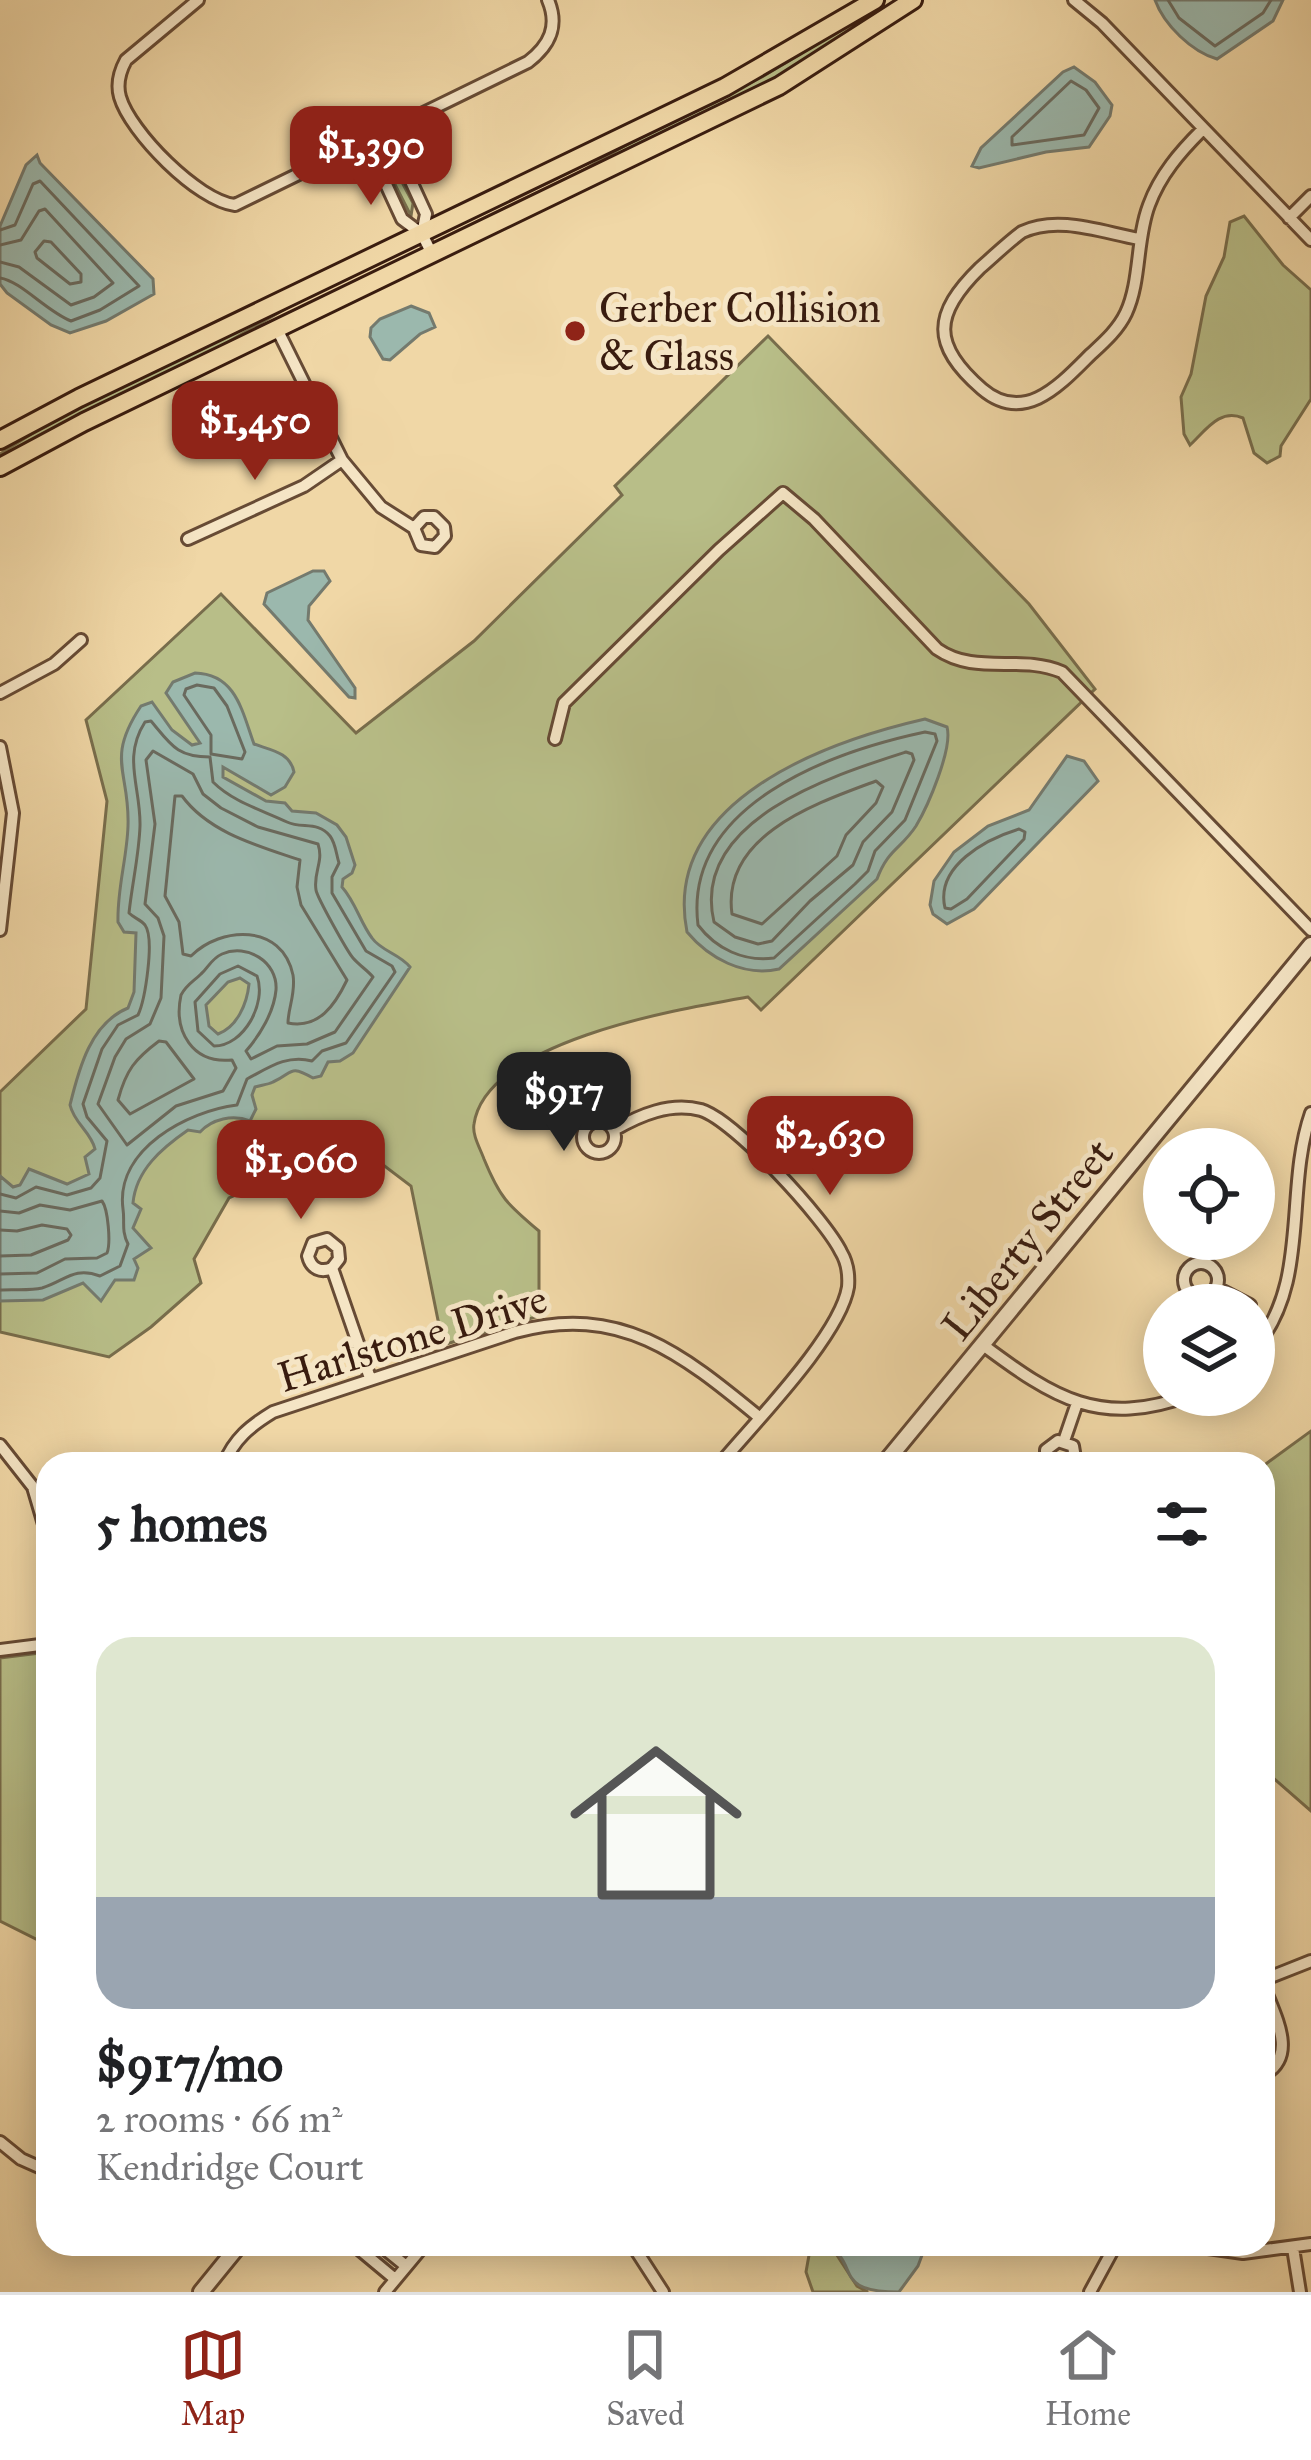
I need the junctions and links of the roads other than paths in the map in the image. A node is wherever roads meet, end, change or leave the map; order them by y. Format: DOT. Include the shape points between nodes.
graph roads {
  1 [pos="198,0"];
  2 [pos="548,0"];
  3 [pos="875,0"];
  4 [pos="914,0"];
  5 [pos="1073,0"];
  6 [pos="1088,0"];
  7 [pos="1102,23"];
  8 [pos="1202,130"];
  9 [pos="388,131"];
  10 [pos="365,141"];
  11 [pos="1311,196"];
  12 [pos="1289,218"];
  13 [pos="422,234"];
  14 [pos="1139,239"];
  15 [pos="1311,240"];
  16 [pos="432,254"];
  17 [pos="277,329"];
  18 [pos="0,440"];
  19 [pos="342,460"];
  20 [pos="0,467"];
  21 [pos="414,528"];
  22 [pos="188,539"];
  23 [pos="81,640"];
  24 [pos="0,693"];
  25 [pos="555,739"];
  26 [pos="0,747"];
  27 [pos="0,930"];
  28 [pos="1311,930"];
  29 [pos="1311,945"];
  30 [pos="1311,1113"];
  31 [pos="614,1130"];
  32 [pos="1304,1176"];
  33 [pos="332,1268"];
  34 [pos="1276,1318"];
  35 [pos="983,1345"];
  36 [pos="370,1378"];
  37 [pos="1077,1403"];
  38 [pos="1143,1406"];
  39 [pos="759,1417"];
  40 [pos="1064,1441"];
  41 [pos="0,1444"];
  42 [pos="229,1452"];
  43 [pos="730,1452"];
  44 [pos="894,1452"];
  45 [pos="1048,1452"];
  46 [pos="1076,1452"];
  47 [pos="36,1497"];
  48 [pos="36,1646"];
  49 [pos="0,1650"];
  50 [pos="1311,1961"];
  51 [pos="1275,1977"];
  52 [pos="1275,2025"];
  53 [pos="1275,2067"];
  54 [pos="0,2142"];
  55 [pos="36,2166"];
  56 [pos="1311,2244"];
  57 [pos="1293,2248"];
  58 [pos="1275,2250"];
  59 [pos="230,2256"];
  60 [pos="367,2256"];
  61 [pos="394,2256"];
  62 [pos="415,2256"];
  63 [pos="640,2256"];
  64 [pos="1110,2256"];
  65 [pos="406,2266"];
  66 [pos="395,2279"];
  67 [pos="201,2292"];
  68 [pos="385,2292"];
  69 [pos="663,2292"];
  70 [pos="1090,2292"];
  71 [pos="1300,2292"];
  1 -- 10 [label="street" via="136,48 118,84 127,111 192,186 224,204 248,202"];
  2 -- 9 [label="street" via="553,31 538,55"];
  3 -- 13 [label="main road" via="765,67"];
  4 -- 16 [label="main road" via="779,86"];
  5 -- 7 [label="street"];
  6 -- 7 [label="street"];
  7 -- 8 [label="street"];
  8 -- 12 [label="street"];
  8 -- 14 [label="street" via="1157,186"];
  9 -- 10 [label="street"];
  9 -- 13 [label="street" via="426,214"];
  10 -- 13 [label="street" via="402,219"];
  11 -- 12 [label="street"];
  12 -- 15 [label="street"];
  13 -- 16 [label="street"];
  13 -- 18 [label="main road"];
  14 -- 14 [label="street" via="1126,312 1046,396 1020,404 992,398 950,354 943,323 952,298 1022,232 1060,224"];
  16 -- 17 [label="main road"];
  17 -- 19 [label="street"];
  17 -- 20 [label="main road"];
  19 -- 21 [label="street" via="381,507"];
  19 -- 22 [label="street"];
  23 -- 24 [label="street"];
  25 -- 28 [label="street" via="564,703 783,493 956,662 1062,672"];
  26 -- 27 [label="street" via="13,813"];
  29 -- 35 [label="street, Liberty Street"];
  30 -- 32 [label="street"];
  31 -- 39 [label="street" via="672,1108 718,1118 840,1249 849,1280 838,1317"];
  32 -- 34 [label="street" via="1292,1270"];
  33 -- 36 [label="street"];
  35 -- 37 [label="street"];
  35 -- 44 [label="street, Liberty Street"];
  36 -- 39 [label="street, Harlstone Drive" via="515,1331 581,1323 659,1343"];
  36 -- 42 [label="street, Harlstone Drive" via="273,1412"];
  37 -- 38 [label="street"];
  37 -- 40 [label="street"];
  39 -- 43 [label="street"];
  40 -- 45 [label="street"];
  40 -- 46 [label="street"];
  41 -- 47 [label="street"];
  48 -- 49 [label="street"];
  50 -- 51 [label="street"];
  52 -- 53 [label="street" via="1283,2054"];
  54 -- 55 [label="street"];
  56 -- 57 [label="street"];
  57 -- 58 [label="street"];
  57 -- 71 [label="street"];
  59 -- 67 [label="street"];
  60 -- 66 [label="street"];
  61 -- 65 [label="street"];
  62 -- 65 [label="street"];
  63 -- 69 [label="street"];
  64 -- 70 [label="street"];
  65 -- 66 [label="street"];
  66 -- 68 [label="street"];
}
